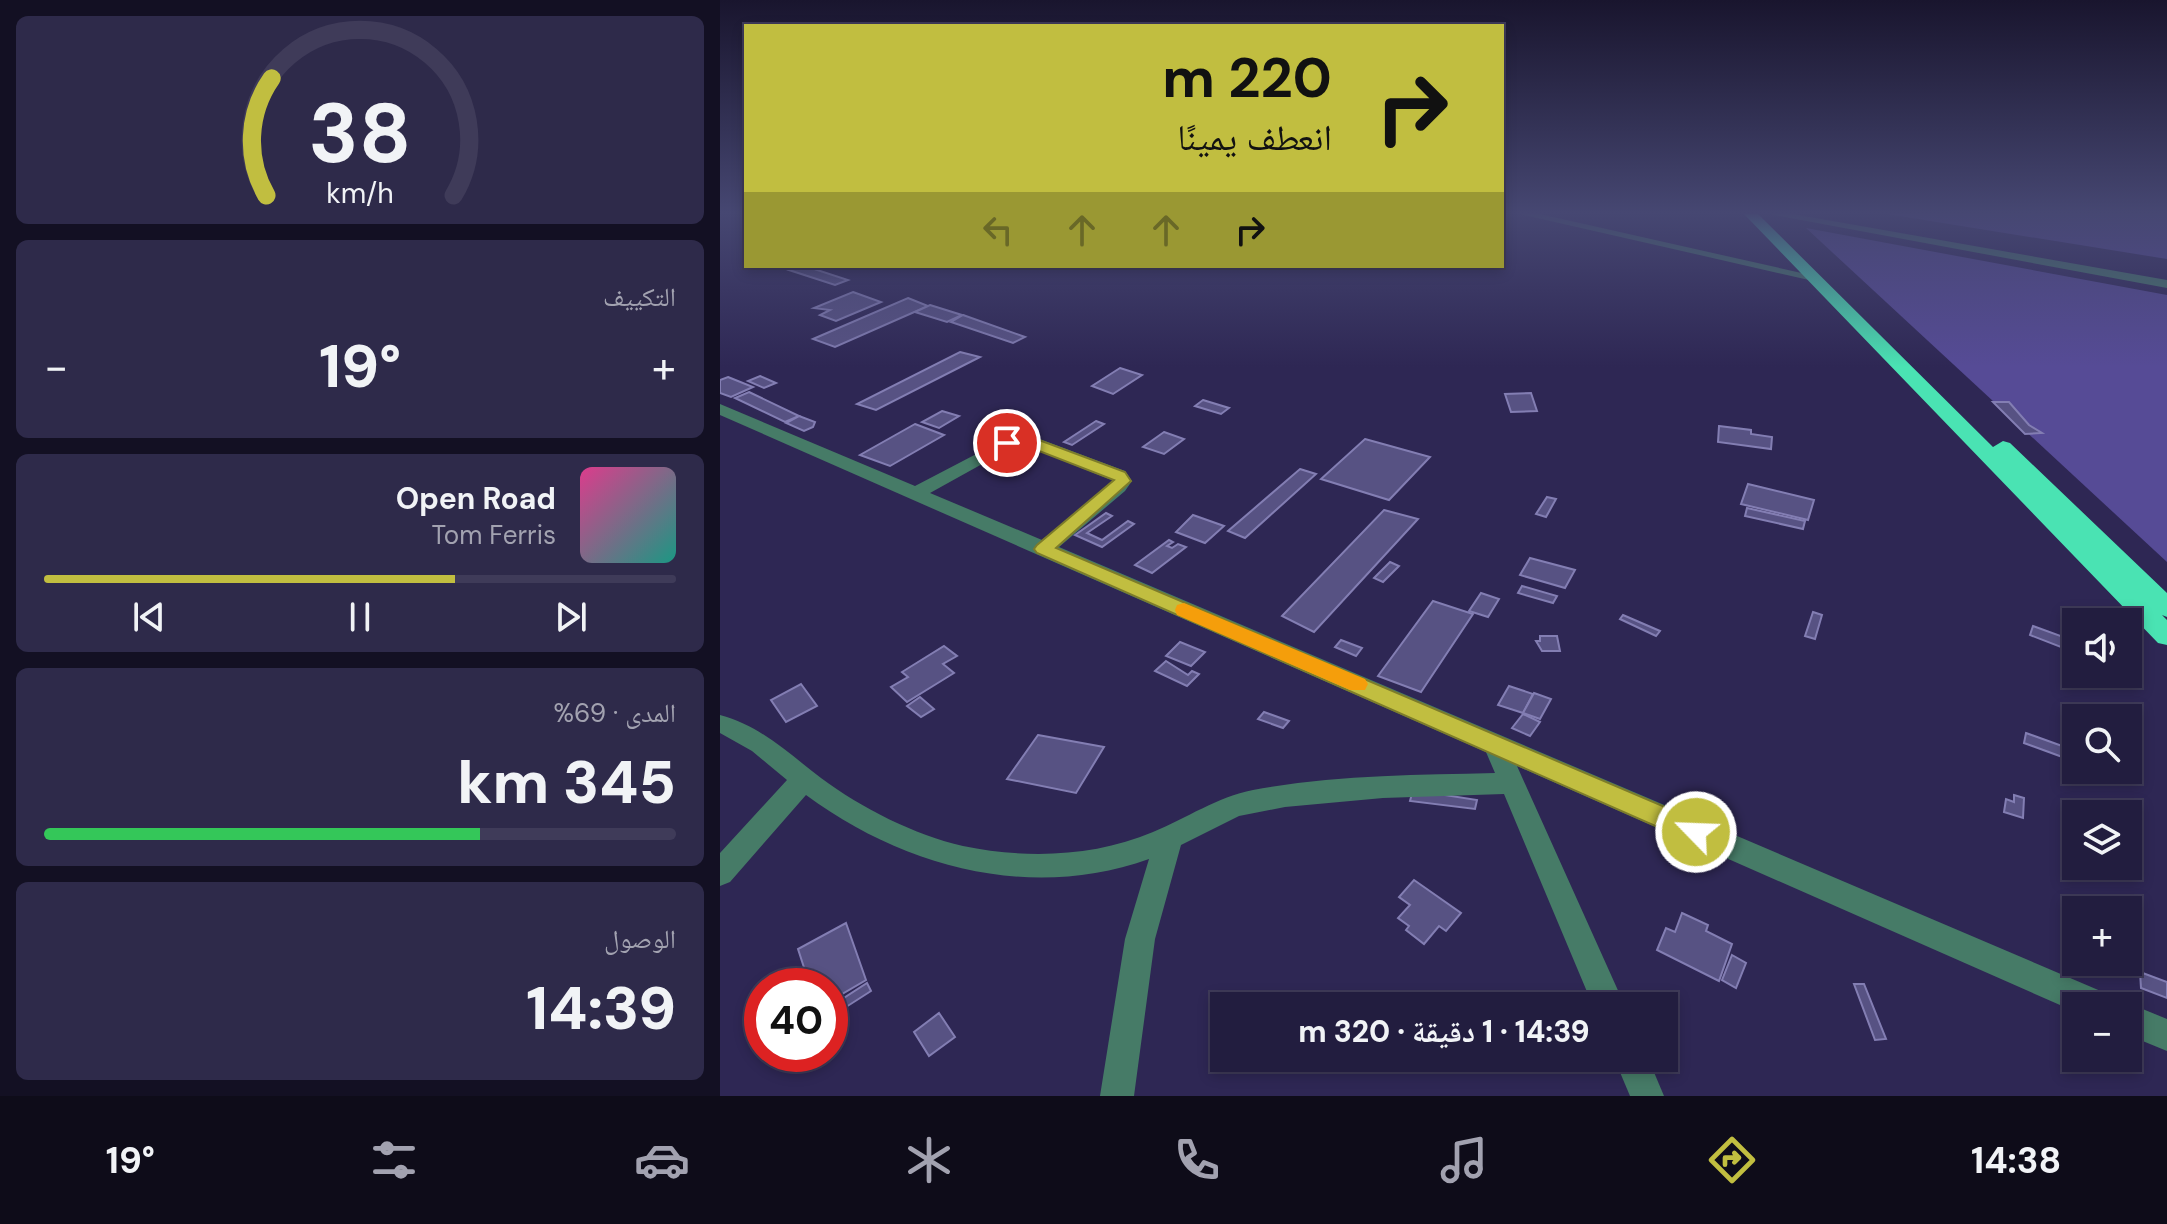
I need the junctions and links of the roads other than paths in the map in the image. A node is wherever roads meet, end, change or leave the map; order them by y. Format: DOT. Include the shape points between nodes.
graph roads {
  1 [pos="1759,265"];
  2 [pos="1799,265"];
  3 [pos="1820,265"];
  4 [pos="2061,265"];
  5 [pos="1809,276"];
  6 [pos="2167,284"];
  7 [pos="720,409"];
  8 [pos="914,494"];
  9 [pos="1044,549"];
  10 [pos="2167,608"];
  11 [pos="2167,636"];
  12 [pos="720,724"];
  13 [pos="1495,744"];
  14 [pos="804,779"];
  15 [pos="1513,783"];
  16 [pos="1169,838"];
  17 [pos="720,873"];
  18 [pos="1603,992"];
  19 [pos="2067,992"];
  20 [pos="2142,1025"];
  21 [pos="2167,1035"];
  22 [pos="1637,1072"];
  23 [pos="1117,1096"];
  24 [pos="1647,1096"];
  1 -- 5 [label="street"];
  2 -- 5 [label="highway"];
  3 -- 10 [label="highway"];
  4 -- 6 [label="street"];
  5 -- 11 [label="highway"];
  7 -- 8 [label="street"];
  8 -- 9 [label="street"];
  8 -- 9 [label="street" via="1019,441 1119,475 1123,481 1118,487"];
  9 -- 13 [label="street"];
  12 -- 14 [label="street" via="743,733"];
  13 -- 15 [label="street"];
  13 -- 19 [label="street"];
  14 -- 16 [label="street" via="921,844 998,864 1072,866 1120,857"];
  14 -- 17 [label="street"];
  15 -- 16 [label="street" via="1250,801"];
  15 -- 18 [label="street"];
  16 -- 23 [label="street" via="1140,939"];
  20 -- 21 [label="street"];
  22 -- 24 [label="street"];
}
